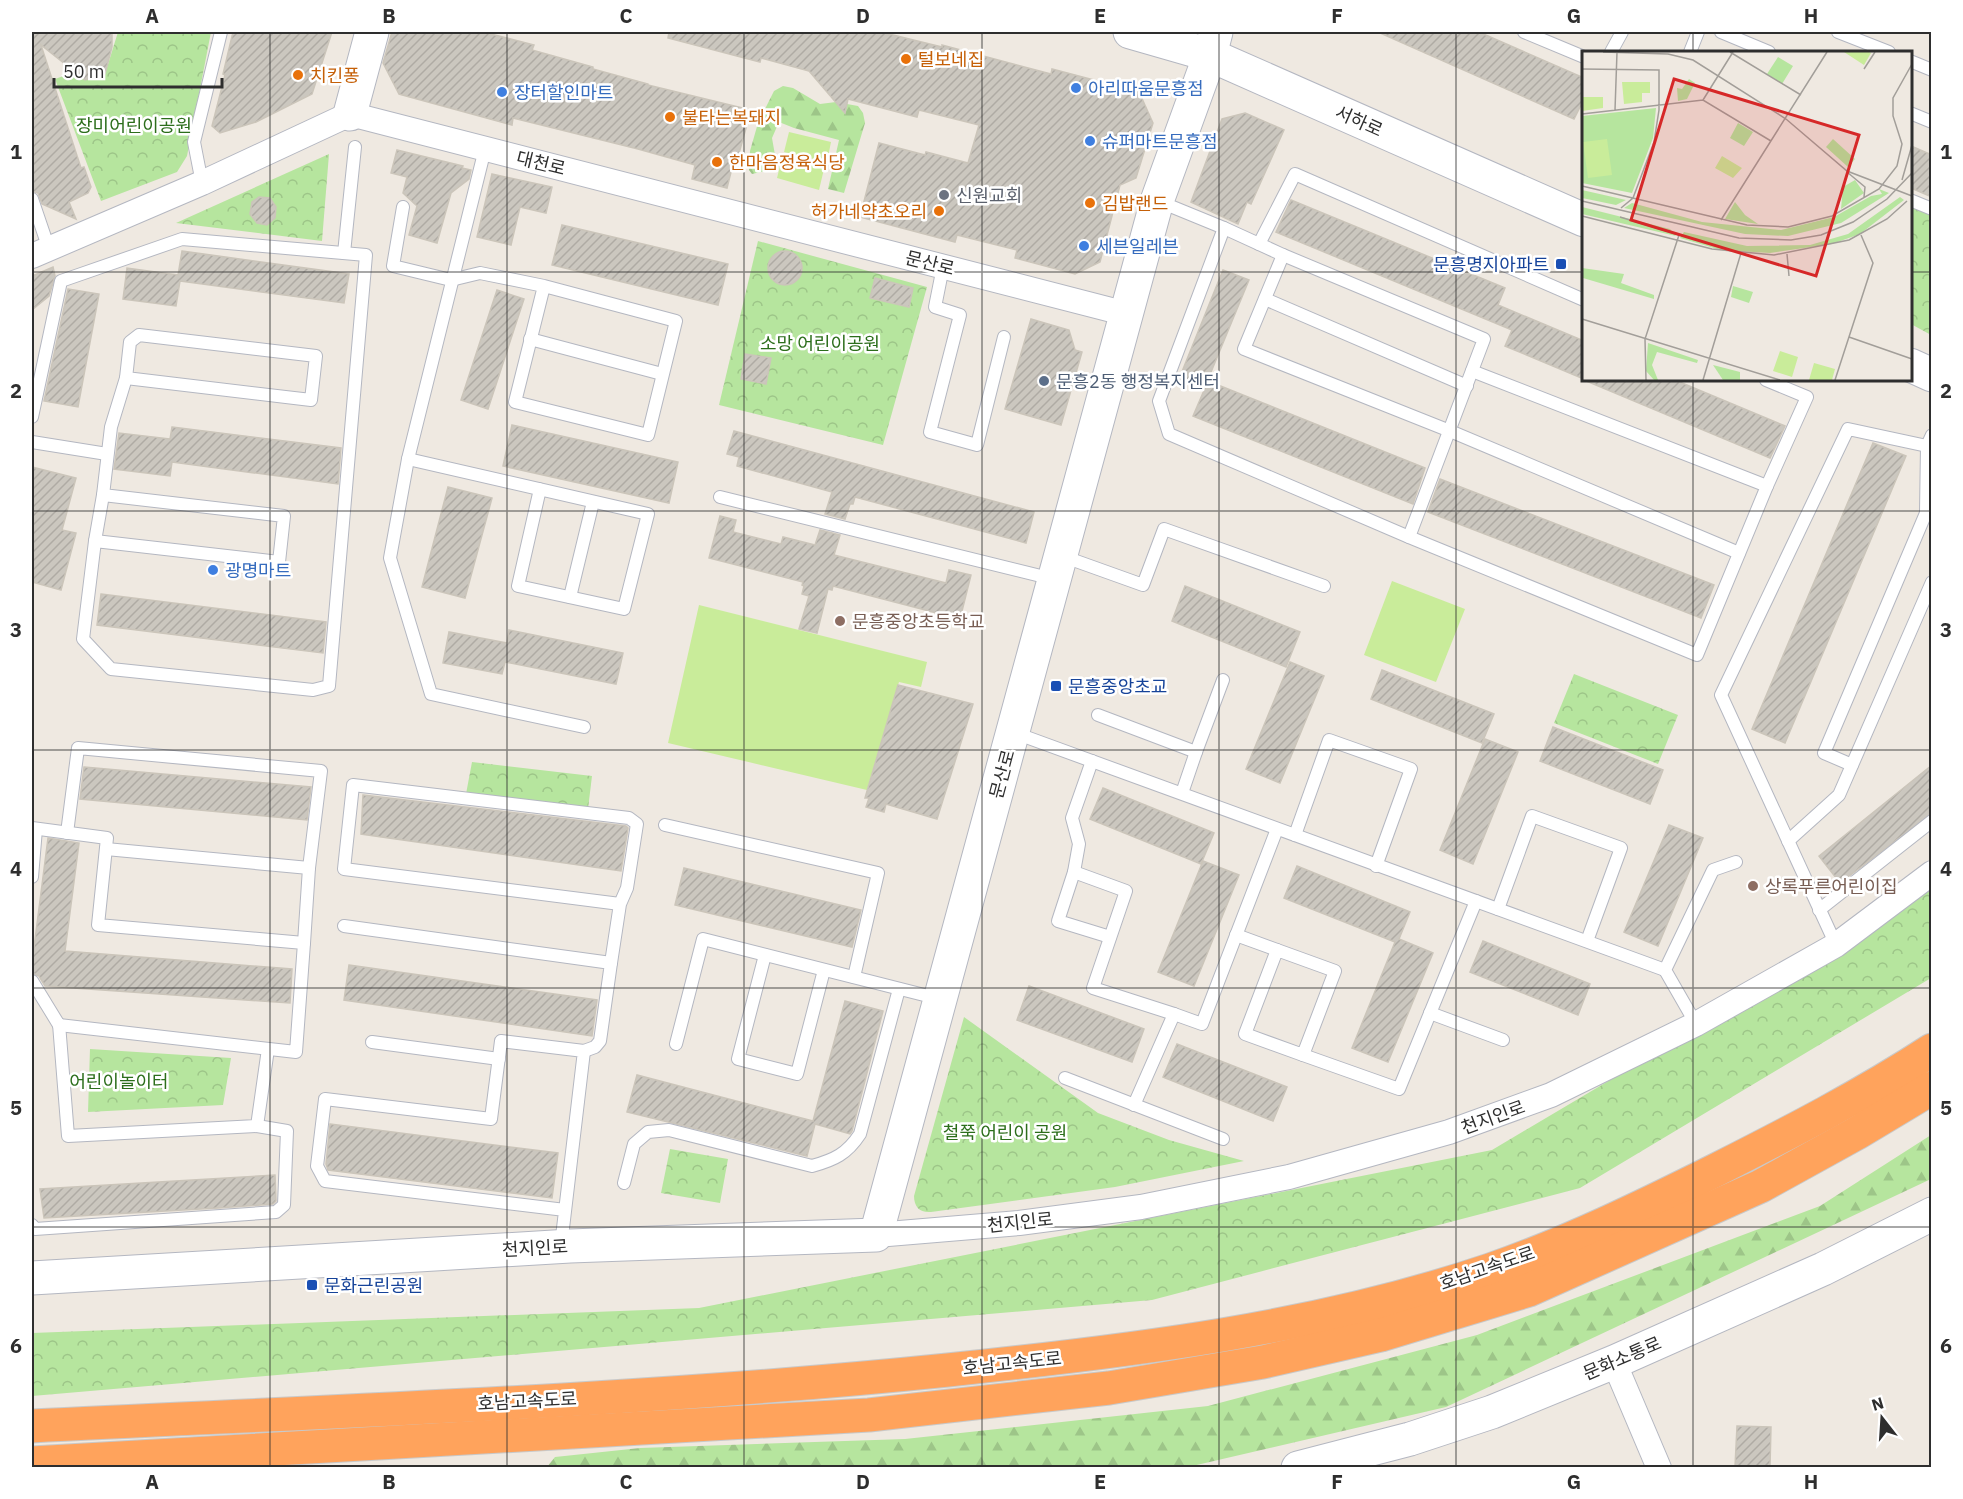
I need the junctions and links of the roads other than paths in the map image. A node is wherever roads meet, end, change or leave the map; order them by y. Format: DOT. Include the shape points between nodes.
graph roads {
  1 [pos="221,32"];
  2 [pos="372,32"];
  3 [pos="1130,32"];
  4 [pos="1524,32"];
  5 [pos="1622,32"];
  6 [pos="1698,32"];
  7 [pos="1721,32"];
  8 [pos="1838,32"];
  9 [pos="1213,43"];
  10 [pos="1612,51"];
  11 [pos="1690,51"];
  12 [pos="1767,51"];
  13 [pos="1886,51"];
  14 [pos="1582,56"];
  15 [pos="1912,61"];
  16 [pos="1932,70"];
  17 [pos="1912,113"];
  18 [pos="350,114"];
  19 [pos="1932,122"];
  20 [pos="355,147"];
  21 [pos="485,149"];
  22 [pos="202,183"];
  23 [pos="32,199"];
  24 [pos="1912,200"];
  25 [pos="1157,201"];
  26 [pos="403,207"];
  27 [pos="1932,209"];
  28 [pos="732,213"];
  29 [pos="1582,219"];
  30 [pos="1224,228"];
  31 [pos="1259,244"];
  32 [pos="40,252"];
  33 [pos="344,253"];
  34 [pos="1283,255"];
  35 [pos="944,267"];
  36 [pos="451,280"];
  37 [pos="544,286"];
  38 [pos="1265,299"];
  39 [pos="1582,299"];
  40 [pos="1127,314"];
  41 [pos="1004,336"];
  42 [pos="530,339"];
  43 [pos="1912,365"];
  44 [pos="1472,371"];
  45 [pos="663,374"];
  46 [pos="1932,375"];
  47 [pos="126,378"];
  48 [pos="1768,381"];
  49 [pos="1467,386"];
  50 [pos="32,417"];
  51 [pos="1450,432"];
  52 [pos="1929,440"];
  53 [pos="32,442"];
  54 [pos="107,454"];
  55 [pos="408,459"];
  56 [pos="1767,486"];
  57 [pos="540,489"];
  58 [pos="103,495"];
  59 [pos="720,497"];
  60 [pos="593,502"];
  61 [pos="1929,514"];
  62 [pos="1409,537"];
  63 [pos="95,541"];
  64 [pos="1739,553"];
  65 [pos="1058,567"];
  66 [pos="1932,582"];
  67 [pos="1324,586"];
  68 [pos="570,597"];
  69 [pos="1927,605"];
  70 [pos="1223,680"];
  71 [pos="1098,715"];
  72 [pos="584,727"];
  73 [pos="1013,733"];
  74 [pos="1196,752"];
  75 [pos="1092,761"];
  76 [pos="1852,765"];
  77 [pos="1182,793"];
  78 [pos="1932,821"];
  79 [pos="665,825"];
  80 [pos="34,829"];
  81 [pos="1278,829"];
  82 [pos="67,833"];
  83 [pos="1295,835"];
  84 [pos="1788,841"];
  85 [pos="106,849"];
  86 [pos="1736,862"];
  87 [pos="1376,866"];
  88 [pos="309,868"];
  89 [pos="1074,872"];
  90 [pos="1932,873"];
  91 [pos="32,877"];
  92 [pos="1476,901"];
  93 [pos="620,904"];
  94 [pos="1498,909"];
  95 [pos="1819,910"];
  96 [pos="344,926"];
  97 [pos="1236,935"];
  98 [pos="1110,937"];
  99 [pos="1587,941"];
  100 [pos="304,944"];
  101 [pos="1836,945"];
  102 [pos="1277,950"];
  103 [pos="765,955"];
  104 [pos="612,963"];
  105 [pos="824,970"];
  106 [pos="1665,970"];
  107 [pos="854,977"];
  108 [pos="32,981"];
  109 [pos="900,989"];
  110 [pos="940,1000"];
  111 [pos="1430,1013"];
  112 [pos="1173,1014"];
  113 [pos="59,1023"];
  114 [pos="1696,1024"];
  115 [pos="1503,1041"];
  116 [pos="372,1042"];
  117 [pos="676,1044"];
  118 [pos="268,1049"];
  119 [pos="1932,1050"];
  120 [pos="584,1051"];
  121 [pos="1303,1055"];
  122 [pos="499,1059"];
  123 [pos="1065,1078"];
  124 [pos="1932,1089"];
  125 [pos="1134,1105"];
  126 [pos="257,1126"];
  127 [pos="1223,1139"];
  128 [pos="624,1183"];
  129 [pos="565,1210"];
  130 [pos="1932,1214"];
  131 [pos="32,1225"];
  132 [pos="876,1234"];
  133 [pos="560,1246"];
  134 [pos="32,1278"];
  135 [pos="1614,1362"];
  136 [pos="32,1426"];
  137 [pos="32,1463"];
  138 [pos="1298,1467"];
  139 [pos="1659,1467"];
  1 -- 22 [label="lane" via="194,142"];
  2 -- 18 [label="street"];
  3 -- 9 [label="street, 서하로"];
  4 -- 14 [label="lane"];
  5 -- 10 [label="lane"];
  6 -- 11 [label="lane"];
  7 -- 12 [label="lane"];
  8 -- 13 [label="lane"];
  9 -- 25 [label="street, 문산로"];
  9 -- 29 [label="street, 서하로"];
  15 -- 16 [label="lane"];
  17 -- 19 [label="lane"];
  18 -- 21 [label="street, 대천로"];
  18 -- 22 [label="street"];
  20 -- 33 [label="lane"];
  21 -- 28 [label="street, 대천로"];
  21 -- 36 [label="lane"];
  22 -- 32 [label="street"];
  23 -- 32 [label="lane"];
  24 -- 27 [label="lane"];
  25 -- 30 [label="lane"];
  25 -- 40 [label="street, 문산로"];
  26 -- 36 [label="lane" via="393,266"];
  28 -- 35 [label="street, 문산로"];
  30 -- 31 [label="lane"];
  30 -- 62 [label="lane" via="1159,401 1169,434"];
  31 -- 34 [label="lane"];
  31 -- 39 [label="lane" via="1294,174"];
  33 -- 50 [label="lane" via="182,239 61,281"];
  33 -- 63 [label="lane" via="366,255 329,686 313,690 111,669 83,639"];
  34 -- 38 [label="lane"];
  34 -- 44 [label="lane" via="1484,339"];
  35 -- 40 [label="street, 문산로"];
  35 -- 41 [label="lane" via="935,307 960,315 930,432 977,445"];
  36 -- 37 [label="lane" via="480,273"];
  36 -- 55 [label="lane"];
  37 -- 42 [label="lane"];
  37 -- 45 [label="lane" via="676,321"];
  38 -- 49 [label="lane"];
  38 -- 51 [label="lane" via="1244,349"];
  40 -- 65 [label="street, 문산로"];
  42 -- 45 [label="lane"];
  42 -- 45 [label="lane" via="515,402 648,435"];
  43 -- 46 [label="street"];
  44 -- 49 [label="lane"];
  44 -- 56 [label="lane"];
  47 -- 47 [label="lane" via="311,400 316,356 139,335 130,342"];
  47 -- 54 [label="lane"];
  48 -- 56 [label="lane" via="1807,397"];
  49 -- 51 [label="lane"];
  51 -- 62 [label="lane"];
  51 -- 64 [label="lane"];
  52 -- 61 [label="lane"];
  52 -- 84 [label="lane" via="1848,429 1721,695"];
  53 -- 54 [label="lane"];
  54 -- 58 [label="lane"];
  55 -- 57 [label="lane"];
  55 -- 72 [label="lane" via="390,558 431,694"];
  56 -- 64 [label="lane"];
  57 -- 60 [label="lane"];
  57 -- 68 [label="lane" via="518,586"];
  58 -- 63 [label="lane"];
  58 -- 63 [label="lane" via="284,516 279,562"];
  59 -- 65 [label="lane"];
  60 -- 68 [label="lane"];
  60 -- 68 [label="lane" via="648,514 624,609"];
  61 -- 76 [label="lane" via="1824,753"];
  62 -- 64 [label="lane" via="1697,655"];
  65 -- 67 [label="lane" via="1143,585 1164,529"];
  65 -- 73 [label="street, 문산로"];
  66 -- 69 [label="lane"];
  69 -- 76 [label="lane"];
  70 -- 74 [label="lane"];
  71 -- 74 [label="lane"];
  73 -- 75 [label="lane"];
  73 -- 110 [label="street, 문산로"];
  74 -- 77 [label="lane"];
  75 -- 77 [label="lane"];
  75 -- 89 [label="lane" via="1072,818 1078,844"];
  76 -- 84 [label="lane" via="1839,795"];
  77 -- 81 [label="lane"];
  78 -- 95 [label="lane"];
  79 -- 107 [label="lane" via="878,873"];
  80 -- 82 [label="lane"];
  80 -- 91 [label="lane"];
  81 -- 83 [label="lane"];
  81 -- 97 [label="lane"];
  82 -- 85 [label="lane" via="107,838"];
  82 -- 88 [label="lane" via="78,748 321,771"];
  83 -- 87 [label="lane"];
  83 -- 87 [label="lane" via="1329,740 1411,769"];
  84 -- 95 [label="lane"];
  85 -- 88 [label="lane"];
  85 -- 100 [label="lane" via="98,925"];
  86 -- 106 [label="lane" via="1713,870"];
  87 -- 92 [label="lane"];
  88 -- 100 [label="lane"];
  89 -- 98 [label="lane" via="1126,891"];
  89 -- 98 [label="lane" via="1058,921"];
  90 -- 101 [label="street, 천지인로"];
  92 -- 94 [label="lane"];
  92 -- 111 [label="lane"];
  93 -- 93 [label="lane" via="344,870 353,785 628,818 637,824 627,888"];
  93 -- 104 [label="lane"];
  94 -- 99 [label="lane"];
  94 -- 99 [label="lane" via="1532,816 1620,848"];
  95 -- 101 [label="lane"];
  96 -- 104 [label="lane"];
  97 -- 102 [label="lane"];
  97 -- 112 [label="lane" via="1202,1024"];
  98 -- 112 [label="lane" via="1093,988"];
  99 -- 106 [label="lane"];
  100 -- 118 [label="lane" via="296,1052"];
  101 -- 114 [label="street, 천지인로"];
  102 -- 121 [label="lane" via="1245,1034"];
  102 -- 121 [label="lane" via="1335,971"];
  103 -- 105 [label="lane"];
  103 -- 105 [label="lane" via="738,1059 797,1074"];
  103 -- 117 [label="lane" via="703,939"];
  104 -- 120 [label="lane" via="600,1041"];
  105 -- 107 [label="lane"];
  106 -- 114 [label="lane"];
  107 -- 109 [label="lane"];
  108 -- 113 [label="lane"];
  109 -- 110 [label="lane"];
  109 -- 128 [label="lane" via="860,1134 852,1146 832,1161 812,1166 669,1130 648,1132 634,1144"];
  110 -- 132 [label="street, 문산로"];
  111 -- 115 [label="lane"];
  111 -- 121 [label="lane" via="1399,1089"];
  112 -- 125 [label="lane"];
  113 -- 118 [label="lane"];
  113 -- 126 [label="lane" via="68,1136"];
  114 -- 132 [label="street, 천지인로" via="1531,1103 1449,1132 1289,1177 1141,1207 1019,1223"];
  116 -- 122 [label="lane"];
  118 -- 126 [label="lane"];
  119 -- 136 [label="highway, 호남고속도로" via="1774,1141 1613,1221 1491,1269 1356,1309 1110,1353 856,1379 582,1398"];
  120 -- 122 [label="lane" via="501,1041"];
  120 -- 129 [label="lane"];
  122 -- 129 [label="lane" via="491,1119 326,1099 317,1166 325,1181"];
  123 -- 125 [label="lane"];
  124 -- 137 [label="highway, 호남고속도로" via="1761,1186 1529,1290 1381,1335 1263,1362 1109,1388 869,1415"];
  125 -- 127 [label="lane"];
  126 -- 131 [label="lane" via="287,1131 284,1205 276,1212 34,1229"];
  129 -- 133 [label="lane"];
  130 -- 135 [label="street, 문화소통로" via="1823,1269"];
  132 -- 133 [label="street, 천지인로"];
  133 -- 134 [label="street, 천지인로"];
  135 -- 138 [label="street, 문화소통로" via="1492,1412 1410,1439"];
  135 -- 139 [label="street"];
}
